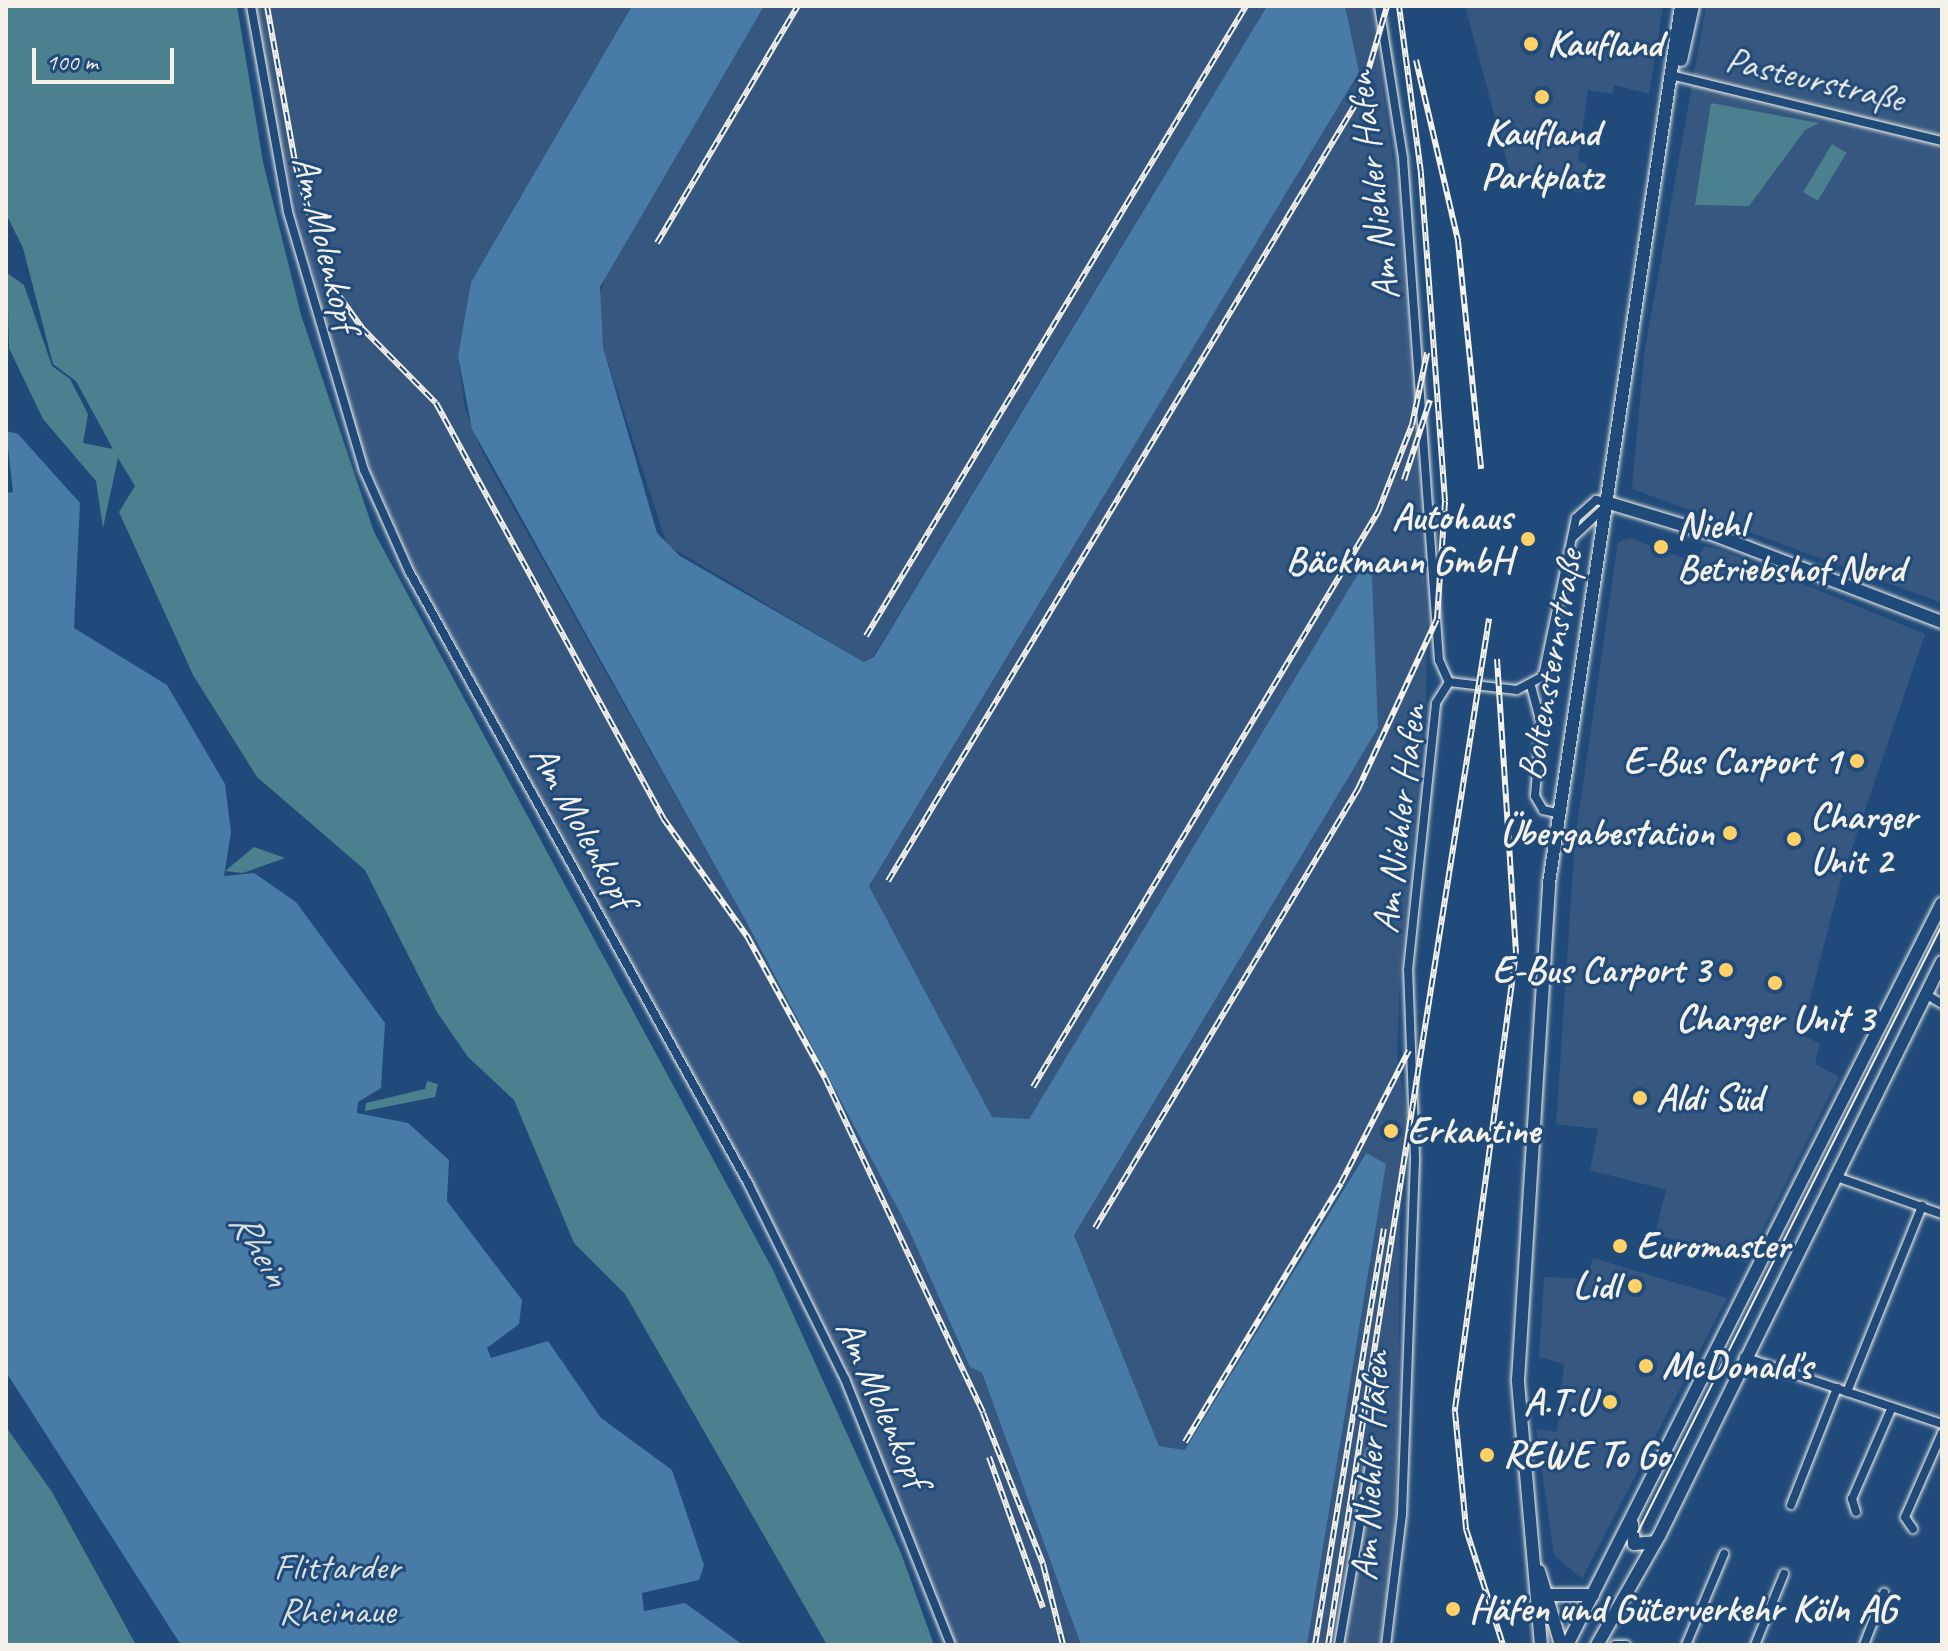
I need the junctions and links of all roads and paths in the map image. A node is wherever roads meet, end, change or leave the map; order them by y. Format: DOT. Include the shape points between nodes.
graph roads {
  1 [pos="251,6"];
  2 [pos="1379,6"];
  3 [pos="1681,6"];
  4 [pos="1693,6"];
  5 [pos="1676,73"];
  6 [pos="1942,141"];
  7 [pos="1609,503"];
  8 [pos="1942,622"];
  9 [pos="1449,682"];
  10 [pos="1531,686"];
  11 [pos="1556,813"];
  12 [pos="1942,903"];
  13 [pos="1942,962"];
  14 [pos="1927,995"];
  15 [pos="1942,1004"];
  16 [pos="1834,1176"];
  17 [pos="1922,1206"];
  18 [pos="1942,1214"];
  19 [pos="1744,1357"];
  20 [pos="1837,1388"];
  21 [pos="1847,1392"];
  22 [pos="1892,1407"];
  23 [pos="1942,1424"];
  24 [pos="1942,1433"];
  25 [pos="1372,1453"];
  26 [pos="1791,1505"];
  27 [pos="1856,1512"];
  28 [pos="1632,1521"];
  29 [pos="1913,1529"];
  30 [pos="1655,1542"];
  31 [pos="1724,1554"];
  32 [pos="1536,1561"];
  33 [pos="1784,1574"];
  34 [pos="1884,1593"];
  35 [pos="1548,1595"];
  36 [pos="1593,1595"];
  37 [pos="951,1645"];
  38 [pos="1339,1645"];
  39 [pos="1386,1645"];
  40 [pos="1541,1645"];
  41 [pos="1561,1645"];
  42 [pos="1567,1645"];
  43 [pos="1597,1645"];
  44 [pos="1615,1645"];
  45 [pos="1626,1645"];
  46 [pos="1686,1645"];
  47 [pos="1755,1645"];
  48 [pos="1864,1645"];
  1 -- 37 [label="street, Am Molenkopf" via="288,212 327,363 364,470 409,571 749,1185 845,1379"];
  2 -- 9 [label="street, Am Niehler Hafen" via="1403,158 1439,660"];
  3 -- 5 [label="main road, Boltensternstraße"];
  4 -- 5 [label="main road, Boltensternstraße"];
  5 -- 6 [label="street, Pasteurstraße"];
  5 -- 7 [label="main road, Boltensternstraße"];
  7 -- 8 [label="main road" via="1715,535"];
  7 -- 10 [label="street" via="1587,504 1574,536 1548,666"];
  7 -- 11 [label="main road, Boltensternstraße"];
  9 -- 10 [label="street" via="1471,689"];
  9 -- 39 [label="street, Am Niehler Hafen" via="1436,703 1408,970 1415,1158 1402,1514"];
  10 -- 11 [label="street" via="1541,723 1535,796 1543,810"];
  11 -- 32 [label="main road, Boltensternstraße" via="1518,1380"];
  12 -- 28 [label="main road"];
  13 -- 14 [label="main road"];
  14 -- 15 [label="street"];
  14 -- 16 [label="main road"];
  16 -- 17 [label="street"];
  16 -- 19 [label="main road"];
  17 -- 18 [label="street"];
  17 -- 21 [label="street"];
  19 -- 20 [label="street"];
  19 -- 30 [label="main road"];
  20 -- 21 [label="street"];
  20 -- 26 [label="street"];
  21 -- 22 [label="street"];
  22 -- 23 [label="street"];
  22 -- 27 [label="street" via="1852,1499"];
  24 -- 29 [label="street" via="1905,1517"];
  25 -- 38 [label="street"];
  28 -- 30 [label="main road" via="1634,1544"];
  28 -- 36 [label="main road"];
  30 -- 43 [label="main road"];
  31 -- 46 [label="street"];
  32 -- 35 [label="main road, Boltensternstraße"];
  32 -- 40 [label="main road, Boltensternstraße"];
  33 -- 47 [label="street"];
  34 -- 48 [label="street"];
  35 -- 36 [label="main road"];
  35 -- 41 [label="main road, Boltensternstraße"];
  36 -- 42 [label="main road"];
  44 -- 45 [label="street"];
}
